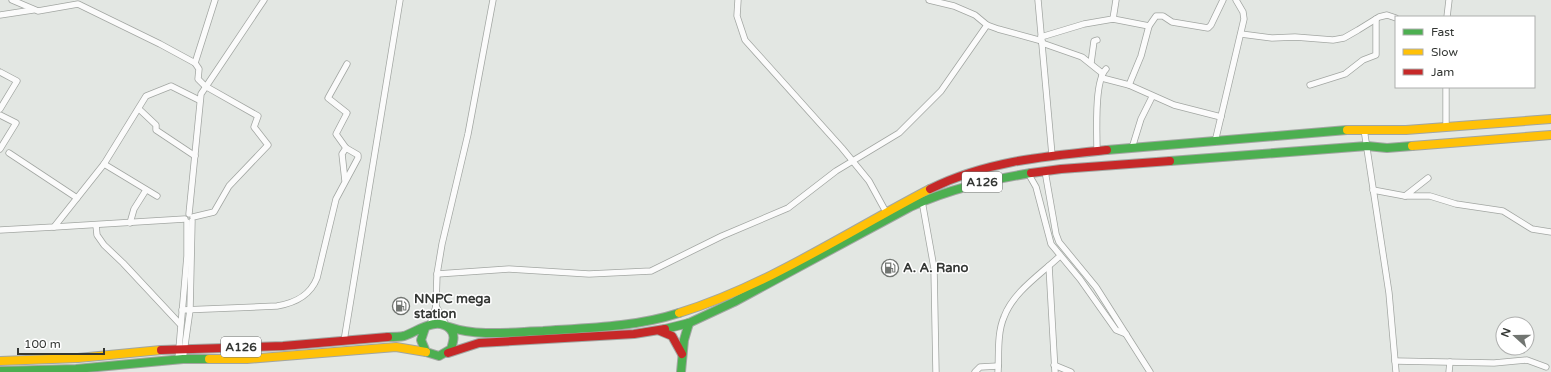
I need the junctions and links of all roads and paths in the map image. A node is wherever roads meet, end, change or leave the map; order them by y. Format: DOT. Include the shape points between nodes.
graph roads {
  1 [pos="12,0"];
  2 [pos="215,0"];
  3 [pos="264,0"];
  4 [pos="400,0"];
  5 [pos="493,0"];
  6 [pos="738,0"];
  7 [pos="929,0"];
  8 [pos="1116,0"];
  9 [pos="1222,0"];
  10 [pos="1236,0"];
  11 [pos="1450,0"];
  12 [pos="1037,1"];
  13 [pos="34,9"];
  14 [pos="0,15"];
  15 [pos="1447,16"];
  16 [pos="1395,18"];
  17 [pos="1113,19"];
  18 [pos="1376,19"];
  19 [pos="986,25"];
  20 [pos="1149,26"];
  21 [pos="1241,34"];
  22 [pos="1042,40"];
  23 [pos="1097,40"];
  24 [pos="195,63"];
  25 [pos="1091,63"];
  26 [pos="347,64"];
  27 [pos="1104,71"];
  28 [pos="0,72"];
  29 [pos="1129,85"];
  30 [pos="1310,85"];
  31 [pos="205,86"];
  32 [pos="1446,88"];
  33 [pos="1152,97"];
  34 [pos="199,100"];
  35 [pos="139,108"];
  36 [pos="0,110"];
  37 [pos="0,115"];
  38 [pos="1221,117"];
  39 [pos="1551,119"];
  40 [pos="1446,126"];
  41 [pos="1364,129"];
  42 [pos="1551,135"];
  43 [pos="1215,143"];
  44 [pos="1367,146"];
  45 [pos="346,148"];
  46 [pos="1132,148"];
  47 [pos="0,149"];
  48 [pos="1097,151"];
  49 [pos="9,153"];
  50 [pos="1052,155"];
  51 [pos="195,156"];
  52 [pos="853,161"];
  53 [pos="104,164"];
  54 [pos="1045,171"];
  55 [pos="1028,173"];
  56 [pos="1428,178"];
  57 [pos="345,181"];
  58 [pos="146,190"];
  59 [pos="1373,190"];
  60 [pos="157,196"];
  61 [pos="1405,196"];
  62 [pos="77,198"];
  63 [pos="922,201"];
  64 [pos="886,212"];
  65 [pos="189,218"];
  66 [pos="130,223"];
  67 [pos="96,225"];
  68 [pos="54,227"];
  69 [pos="0,230"];
  70 [pos="1551,232"];
  71 [pos="1060,256"];
  72 [pos="1049,266"];
  73 [pos="437,274"];
  74 [pos="436,306"];
  75 [pos="182,310"];
  76 [pos="190,310"];
  77 [pos="689,323"];
  78 [pos="180,324"];
  79 [pos="447,326"];
  80 [pos="427,327"];
  81 [pos="657,331"];
  82 [pos="1126,334"];
  83 [pos="344,341"];
  84 [pos="181,348"];
  85 [pos="426,352"];
  86 [pos="448,353"];
  87 [pos="682,355"];
  88 [pos="48,358"];
  89 [pos="56,358"];
  90 [pos="180,359"];
  91 [pos="1395,360"];
  92 [pos="0,361"];
  93 [pos="1450,362"];
  94 [pos="1054,365"];
  95 [pos="1546,367"];
  96 [pos="998,369"];
  97 [pos="48,370"];
  98 [pos="57,370"];
  99 [pos="74,370"];
  100 [pos="0,371"];
  101 [pos="32,371"];
  102 [pos="681,372"];
  103 [pos="936,372"];
  104 [pos="975,372"];
  105 [pos="1055,372"];
  106 [pos="1071,372"];
  107 [pos="1150,372"];
  108 [pos="1396,372"];
  109 [pos="1449,372"];
  1 -- 13 [label="street"];
  2 -- 24 [label="street"];
  3 -- 31 [label="street"];
  4 -- 83 [label="street"];
  5 -- 73 [label="street" via="468,134"];
  6 -- 52 [label="street" via="737,16 745,40"];
  7 -- 19 [label="street" via="954,6 975,15"];
  8 -- 17 [label="street"];
  9 -- 20 [label="street" via="1210,27 1185,25 1167,20 1163,16 1156,16"];
  10 -- 21 [label="street" via="1243,12"];
  11 -- 15 [label="street"];
  12 -- 22 [label="street"];
  13 -- 14 [label="street"];
  13 -- 24 [label="street" via="38,11 78,4"];
  16 -- 18 [label="street" via="1387,15"];
  17 -- 20 [label="street"];
  17 -- 22 [label="street" via="1084,24"];
  18 -- 21 [label="street" via="1344,38 1334,40"];
  18 -- 30 [label="street" via="1376,55 1363,60 1345,74"];
  19 -- 22 [label="street"];
  19 -- 52 [label="street" via="941,92 899,133"];
  20 -- 29 [label="street" via="1141,56"];
  21 -- 38 [label="street"];
  22 -- 25 [label="street"];
  22 -- 50 [label="street"];
  23 -- 25 [label="street" via="1094,41"];
  24 -- 31 [label="street" via="199,69 198,79"];
  25 -- 27 [label="street"];
  26 -- 45 [label="street" via="328,98 347,113 336,134"];
  27 -- 29 [label="street" via="1102,78"];
  27 -- 48 [label="street" via="1098,98"];
  28 -- 36 [label="street" via="17,81"];
  29 -- 33 [label="street"];
  31 -- 34 [label="street"];
  31 -- 65 [label="street" via="258,116 254,127 268,145 229,186 214,212"];
  32 -- 40 [label="street"];
  33 -- 38 [label="street" via="1174,106"];
  33 -- 46 [label="street" via="1141,118"];
  34 -- 35 [label="street" via="171,86 146,96"];
  34 -- 51 [label="street"];
  35 -- 51 [label="street" via="156,125 156,130"];
  35 -- 53 [label="street"];
  37 -- 47 [label="street" via="16,122"];
  38 -- 43 [label="street"];
  39 -- 40 [label="main road, A126"];
  40 -- 41 [label="main road, A126" via="1406,130"];
  41 -- 43 [label="main road, A126"];
  41 -- 44 [label="street"];
  42 -- 44 [label="main road, A126" via="1386,148"];
  43 -- 46 [label="main road, A126"];
  44 -- 54 [label="main road, A126"];
  44 -- 59 [label="street"];
  45 -- 57 [label="street" via="342,154"];
  45 -- 57 [label="street" via="358,156"];
  46 -- 48 [label="main road, A126"];
  48 -- 50 [label="main road, A126"];
  49 -- 62 [label="street"];
  50 -- 64 [label="main road, A126" via="1006,162 967,172"];
  51 -- 65 [label="street"];
  52 -- 64 [label="street" via="869,181"];
  52 -- 73 [label="street" via="788,208 722,236 652,271 589,274 509,269"];
  53 -- 58 [label="street"];
  53 -- 62 [label="street"];
  54 -- 55 [label="main road, A126"];
  54 -- 82 [label="street" via="1057,238 1090,278"];
  55 -- 63 [label="main road, A126" via="968,186"];
  55 -- 71 [label="street" via="1036,187 1049,239"];
  56 -- 61 [label="street"];
  57 -- 76 [label="street" via="336,199 315,285 305,296 291,304 277,306"];
  58 -- 60 [label="street"];
  58 -- 66 [label="street" via="134,209"];
  59 -- 61 [label="street"];
  59 -- 91 [label="street" via="1389,293"];
  61 -- 70 [label="street" via="1430,196 1456,204 1503,211 1532,229"];
  62 -- 68 [label="street"];
  63 -- 77 [label="main road, A126" via="734,302"];
  63 -- 103 [label="street" via="934,268"];
  64 -- 79 [label="main road, A126" via="734,292 671,315 642,322 546,330 463,332"];
  65 -- 66 [label="street"];
  65 -- 75 [label="street"];
  65 -- 76 [label="street"];
  66 -- 67 [label="street"];
  67 -- 68 [label="street"];
  67 -- 78 [label="street" via="97,235 104,245"];
  68 -- 69 [label="street"];
  71 -- 72 [label="street"];
  71 -- 82 [label="street" via="1080,279 1116,330"];
  72 -- 94 [label="street"];
  72 -- 96 [label="street" via="1008,308 1003,318"];
  73 -- 74 [label="street"];
  74 -- 79 [label="street"];
  74 -- 80 [label="street"];
  75 -- 76 [label="street"];
  75 -- 78 [label="street"];
  76 -- 84 [label="street"];
  77 -- 81 [label="main road, A126"];
  77 -- 87 [label="main road"];
  78 -- 84 [label="street"];
  79 -- 80 [label="main road, A126" via="441,323"];
  79 -- 86 [label="main road" via="454,340"];
  80 -- 83 [label="main road, A126" via="403,336"];
  80 -- 85 [label="main road" via="421,338"];
  81 -- 86 [label="main road, A126" via="500,343 481,341 464,345"];
  81 -- 87 [label="main road" via="665,331 672,336"];
  82 -- 107 [label="street"];
  83 -- 84 [label="main road, A126" via="230,348"];
  84 -- 89 [label="main road, A126"];
  84 -- 90 [label="street"];
  85 -- 86 [label="main road, A126" via="439,356"];
  85 -- 90 [label="main road, A126" via="396,347 247,359"];
  87 -- 102 [label="main road"];
  88 -- 89 [label="main road, A126"];
  88 -- 92 [label="main road, A126"];
  88 -- 97 [label="street"];
  89 -- 98 [label="street"];
  90 -- 99 [label="main road, A126"];
  91 -- 93 [label="street"];
  91 -- 108 [label="street"];
  93 -- 95 [label="street" via="1494,363 1527,360"];
  93 -- 109 [label="street"];
  94 -- 105 [label="street"];
  94 -- 106 [label="street"];
  96 -- 104 [label="street" via="980,367"];
  97 -- 98 [label="main road, A126"];
  97 -- 101 [label="main road, A126"];
  98 -- 99 [label="main road, A126"];
  100 -- 101 [label="main road, A126"];
}
